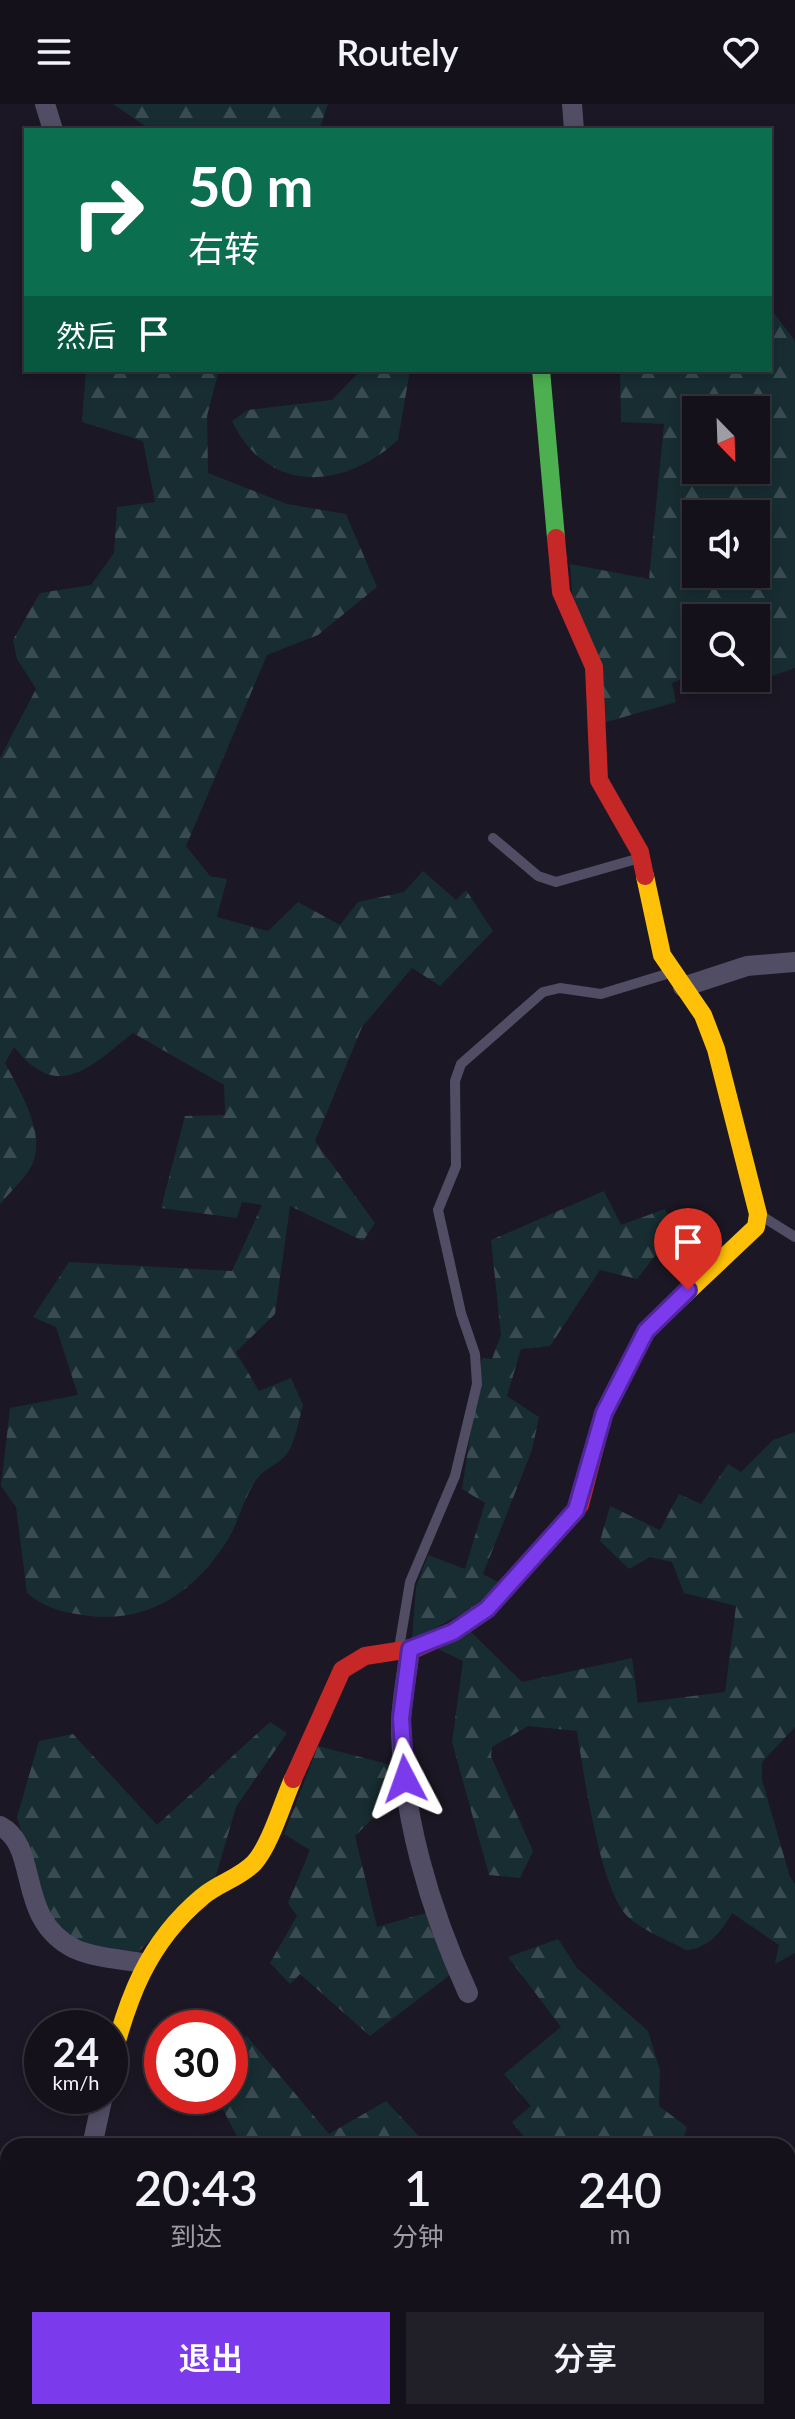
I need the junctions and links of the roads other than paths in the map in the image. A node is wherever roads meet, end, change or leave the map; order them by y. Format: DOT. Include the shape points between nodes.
graph roads {
  1 [pos="45,104"];
  2 [pos="572,104"];
  3 [pos="52,128"];
  4 [pos="574,128"];
  5 [pos="541,372"];
  6 [pos="493,838"];
  7 [pos="642,857"];
  8 [pos="795,962"];
  9 [pos="677,980"];
  10 [pos="758,1214"];
  11 [pos="795,1237"];
  12 [pos="404,1650"];
  13 [pos="0,1826"];
  14 [pos="143,1963"];
  15 [pos="468,1993"];
  16 [pos="124,2010"];
  17 [pos="99,2114"];
  18 [pos="94,2138"];
  1 -- 3 [label="street"];
  2 -- 4 [label="street"];
  5 -- 7 [label="street" via="561,592 594,667 597,768 607,797"];
  6 -- 7 [label="lane" via="538,876 556,882"];
  7 -- 9 [label="street" via="662,955"];
  8 -- 9 [label="street"];
  9 -- 10 [label="street" via="703,1015 716,1049"];
  9 -- 12 [label="lane" via="601,994 554,988 543,992 461,1064 455,1081 456,1166 438,1210 475,1354 477,1384 455,1476 410,1582"];
  10 -- 11 [label="lane"];
  10 -- 12 [label="street" via="754,1233 646,1331 604,1413 576,1510 487,1609 453,1632"];
  12 -- 14 [label="street" via="365,1656 342,1670 256,1861 183,1912"];
  12 -- 15 [label="street" via="401,1718 408,1801 435,1909"];
  13 -- 14 [label="street" via="20,1847 34,1906 53,1934 83,1952"];
  14 -- 16 [label="street"];
  17 -- 18 [label="street"];
}
